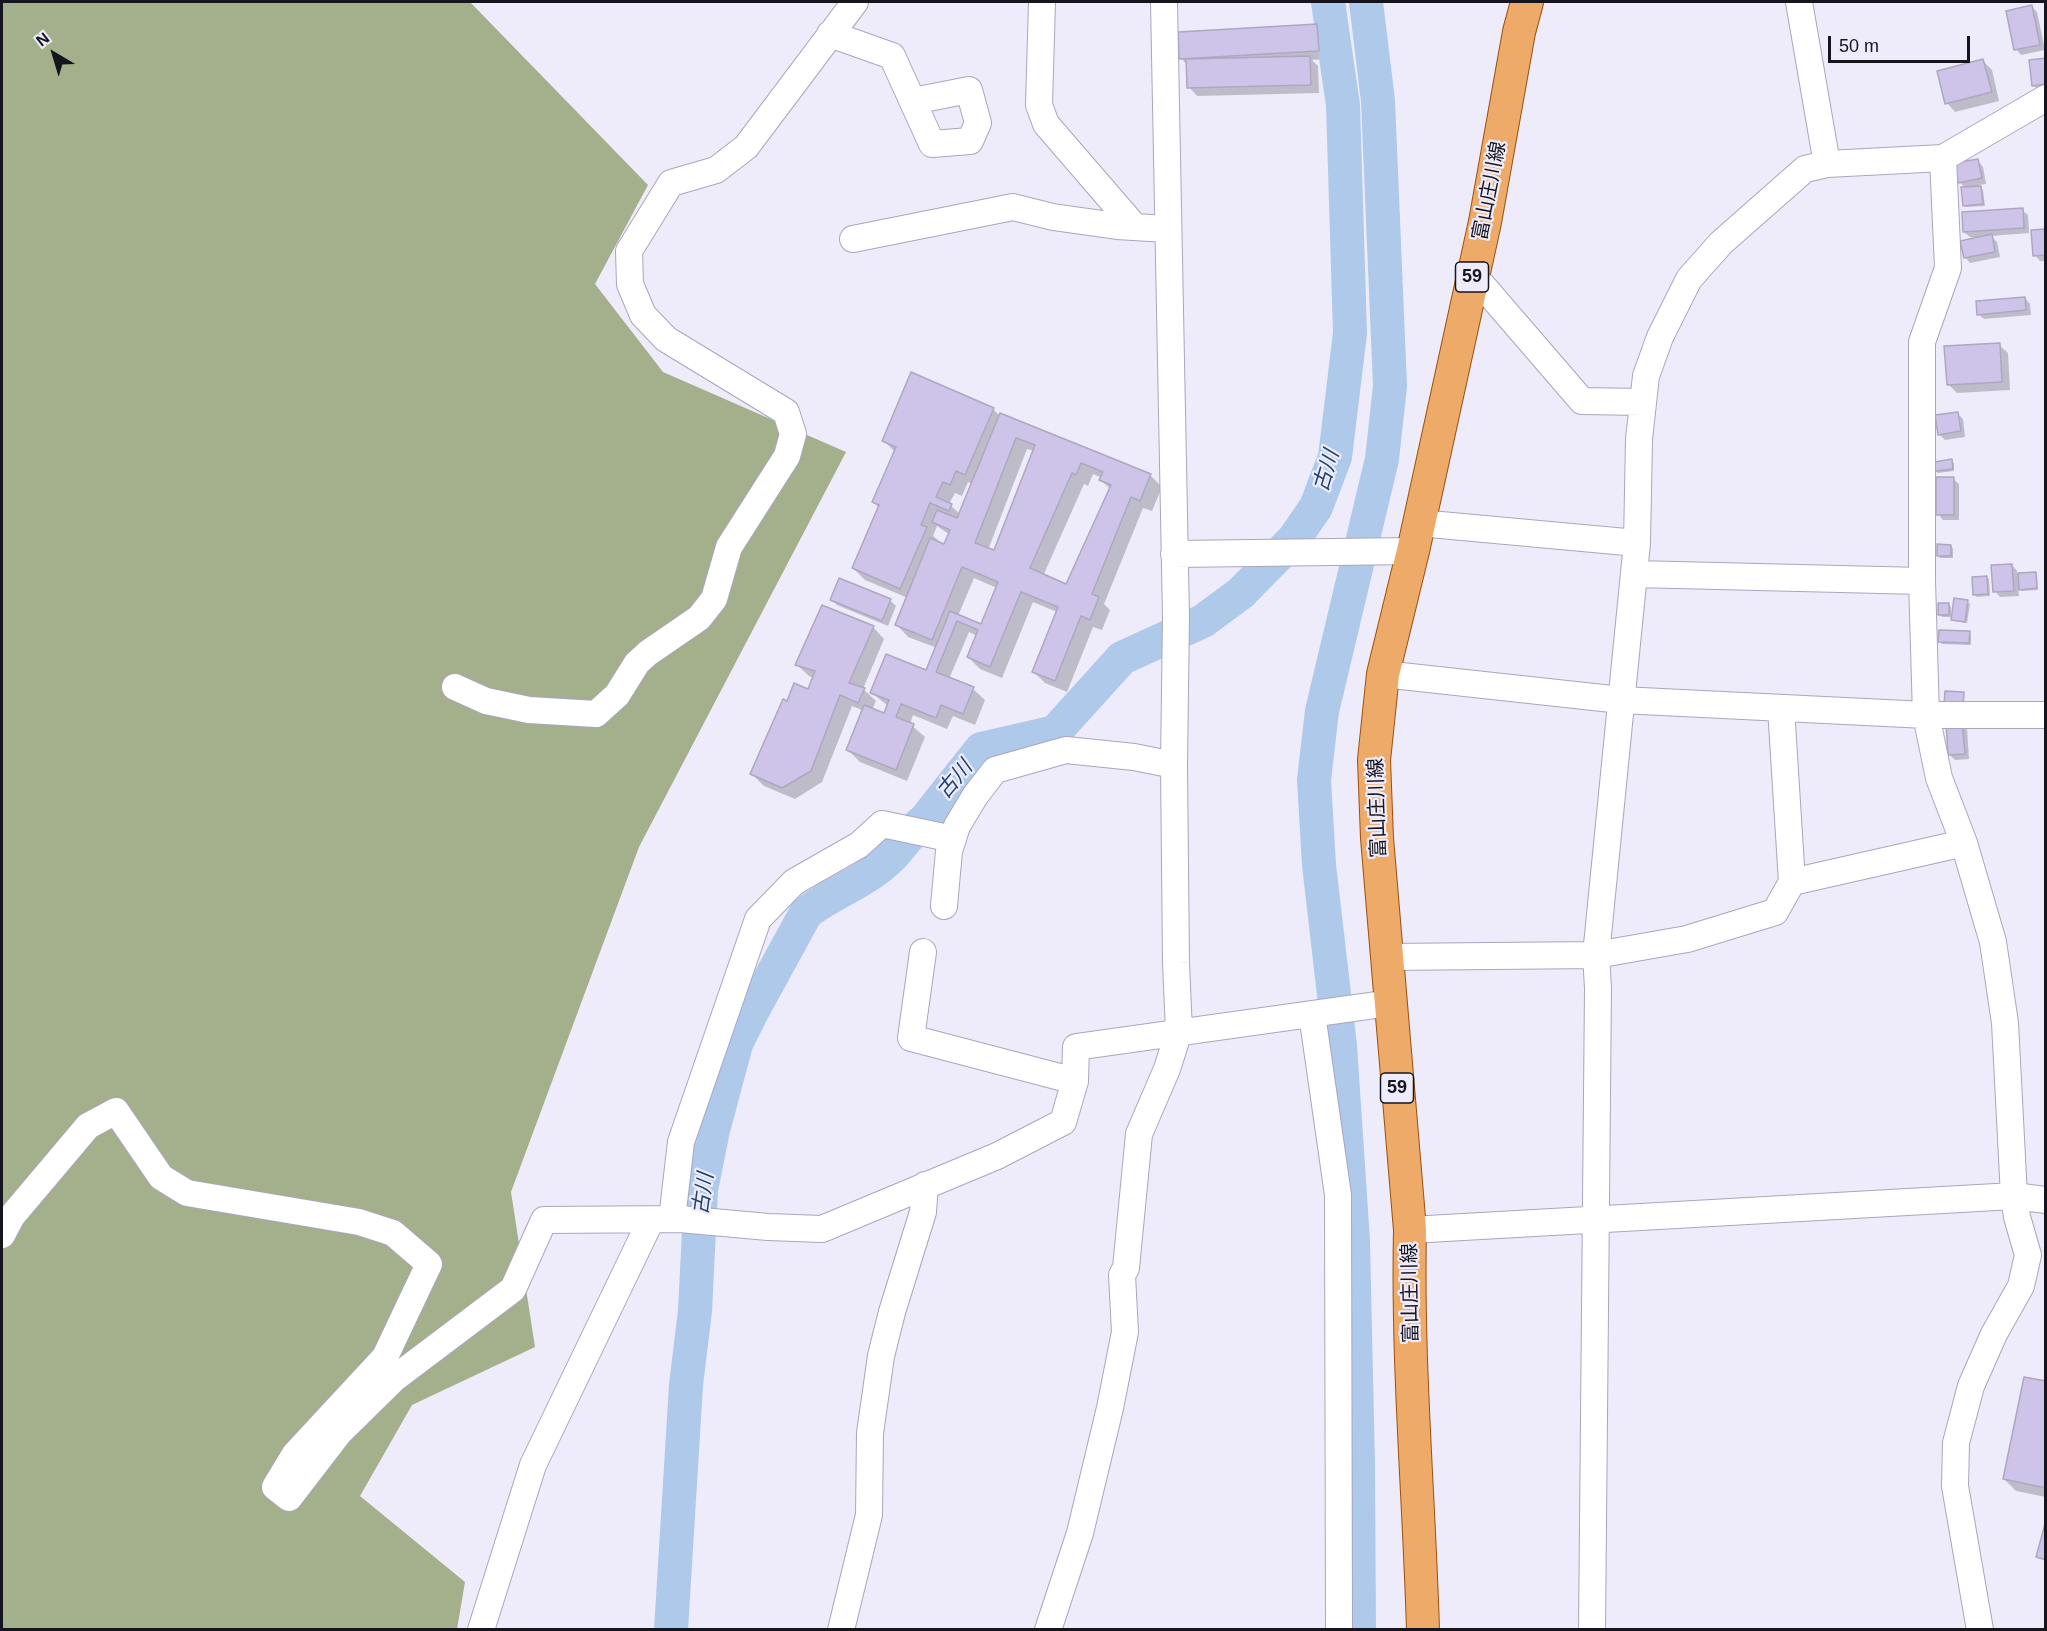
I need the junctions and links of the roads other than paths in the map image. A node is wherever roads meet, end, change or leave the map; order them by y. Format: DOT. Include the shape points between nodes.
graph roads {
  1 [pos="855,2"];
  2 [pos="1042,2"];
  3 [pos="1164,2"];
  4 [pos="1527,2"];
  5 [pos="1799,2"];
  6 [pos="830,34"];
  7 [pos="2046,98"];
  8 [pos="913,101"];
  9 [pos="1943,158"];
  10 [pos="1827,164"];
  11 [pos="1134,226"];
  12 [pos="1167,229"];
  13 [pos="853,239"];
  14 [pos="1471,282"];
  15 [pos="1643,402"];
  16 [pos="1416,537"];
  17 [pos="1637,543"];
  18 [pos="1174,554"];
  19 [pos="1635,574"];
  20 [pos="1922,582"];
  21 [pos="1383,674"];
  22 [pos="455,687"];
  23 [pos="1622,700"];
  24 [pos="1781,708"];
  25 [pos="1926,715"];
  26 [pos="2046,715"];
  27 [pos="1174,765"];
  28 [pos="945,837"];
  29 [pos="1964,843"];
  30 [pos="1792,882"];
  31 [pos="944,906"];
  32 [pos="923,952"];
  33 [pos="1596,955"];
  34 [pos="1387,957"];
  35 [pos="1390,1003"];
  36 [pos="1317,1013"];
  37 [pos="1179,1031"];
  38 [pos="1075,1081"];
  39 [pos="925,1185"];
  40 [pos="2014,1196"];
  41 [pos="2046,1200"];
  42 [pos="668,1220"];
  43 [pos="1596,1221"];
  44 [pos="1410,1230"];
  45 [pos="2,1235"];
  46 [pos="481,1629"];
  47 [pos="841,1629"];
  48 [pos="1048,1629"];
  49 [pos="1339,1629"];
  50 [pos="1423,1629"];
  51 [pos="1592,1629"];
  52 [pos="1980,1629"];
  1 -- 6 [label="street"];
  2 -- 11 [label="street" via="1039,105 1046,124"];
  3 -- 12 [label="street"];
  4 -- 14 [label="main road, 富山庄川線 / 59"];
  5 -- 10 [label="street"];
  6 -- 8 [label="street" via="892,56"];
  6 -- 22 [label="street" via="746,147 716,170 671,183 629,251 630,284 643,315 666,339 786,412 793,434 787,456 729,547 714,599 699,618 642,658 617,695 596,714 529,710 486,701"];
  7 -- 9 [label="street"];
  9 -- 10 [label="street"];
  9 -- 20 [label="street" via="1948,268 1922,342"];
  10 -- 15 [label="street" via="1805,169 1721,243 1689,279 1660,337 1646,376"];
  11 -- 12 [label="street"];
  11 -- 13 [label="street" via="1053,217 1013,207"];
  12 -- 18 [label="street"];
  14 -- 15 [label="street" via="1482,285 1581,401"];
  14 -- 16 [label="main road, 富山庄川線 / 59"];
  15 -- 17 [label="street" via="1637,471"];
  16 -- 17 [label="street"];
  16 -- 18 [label="street" via="1379,551"];
  16 -- 21 [label="main road, 富山庄川線 / 59"];
  17 -- 19 [label="street"];
  18 -- 27 [label="street"];
  19 -- 20 [label="street"];
  19 -- 23 [label="street"];
  20 -- 25 [label="street"];
  21 -- 23 [label="street"];
  21 -- 34 [label="main road, 富山庄川線 / 59" via="1374,760"];
  23 -- 24 [label="street"];
  23 -- 33 [label="street"];
  24 -- 25 [label="street"];
  24 -- 30 [label="street"];
  25 -- 26 [label="street"];
  25 -- 29 [label="street" via="1939,778"];
  27 -- 28 [label="street" via="1066,750 995,770 957,826"];
  27 -- 37 [label="street"];
  28 -- 31 [label="street" via="949,851"];
  28 -- 42 [label="street" via="882,824 859,845 794,882 758,919 681,1142"];
  29 -- 30 [label="street"];
  29 -- 40 [label="street" via="1994,942 2005,1023"];
  30 -- 33 [label="street" via="1775,912 1687,939"];
  32 -- 38 [label="street" via="911,1038"];
  33 -- 34 [label="street"];
  33 -- 43 [label="street"];
  34 -- 35 [label="main road, 富山庄川線 / 59"];
  35 -- 36 [label="street"];
  35 -- 44 [label="main road, 富山庄川線 / 59"];
  36 -- 37 [label="street"];
  36 -- 49 [label="street" via="1338,1195"];
  37 -- 38 [label="street" via="1076,1047"];
  37 -- 48 [label="street" via="1139,1134 1126,1268 1122,1275 1125,1332 1080,1533"];
  38 -- 39 [label="street" via="1063,1122 997,1156"];
  39 -- 42 [label="street" via="822,1229"];
  39 -- 47 [label="street" via="923,1212 881,1356 870,1433 868,1515"];
  40 -- 41 [label="street"];
  40 -- 43 [label="street"];
  40 -- 52 [label="street" via="2028,1255 2021,1286 1971,1386 1956,1443 1954,1486"];
  42 -- 45 [label="street" via="544,1220 513,1289 395,1378 339,1433 289,1498 275,1488 295,1454 385,1357 429,1264 393,1233 359,1222 187,1193 161,1177 116,1111 88,1126 12,1216"];
  42 -- 46 [label="street" via="533,1465"];
  43 -- 44 [label="street"];
  43 -- 51 [label="street"];
  44 -- 50 [label="main road, 富山庄川線 / 59"];
}
